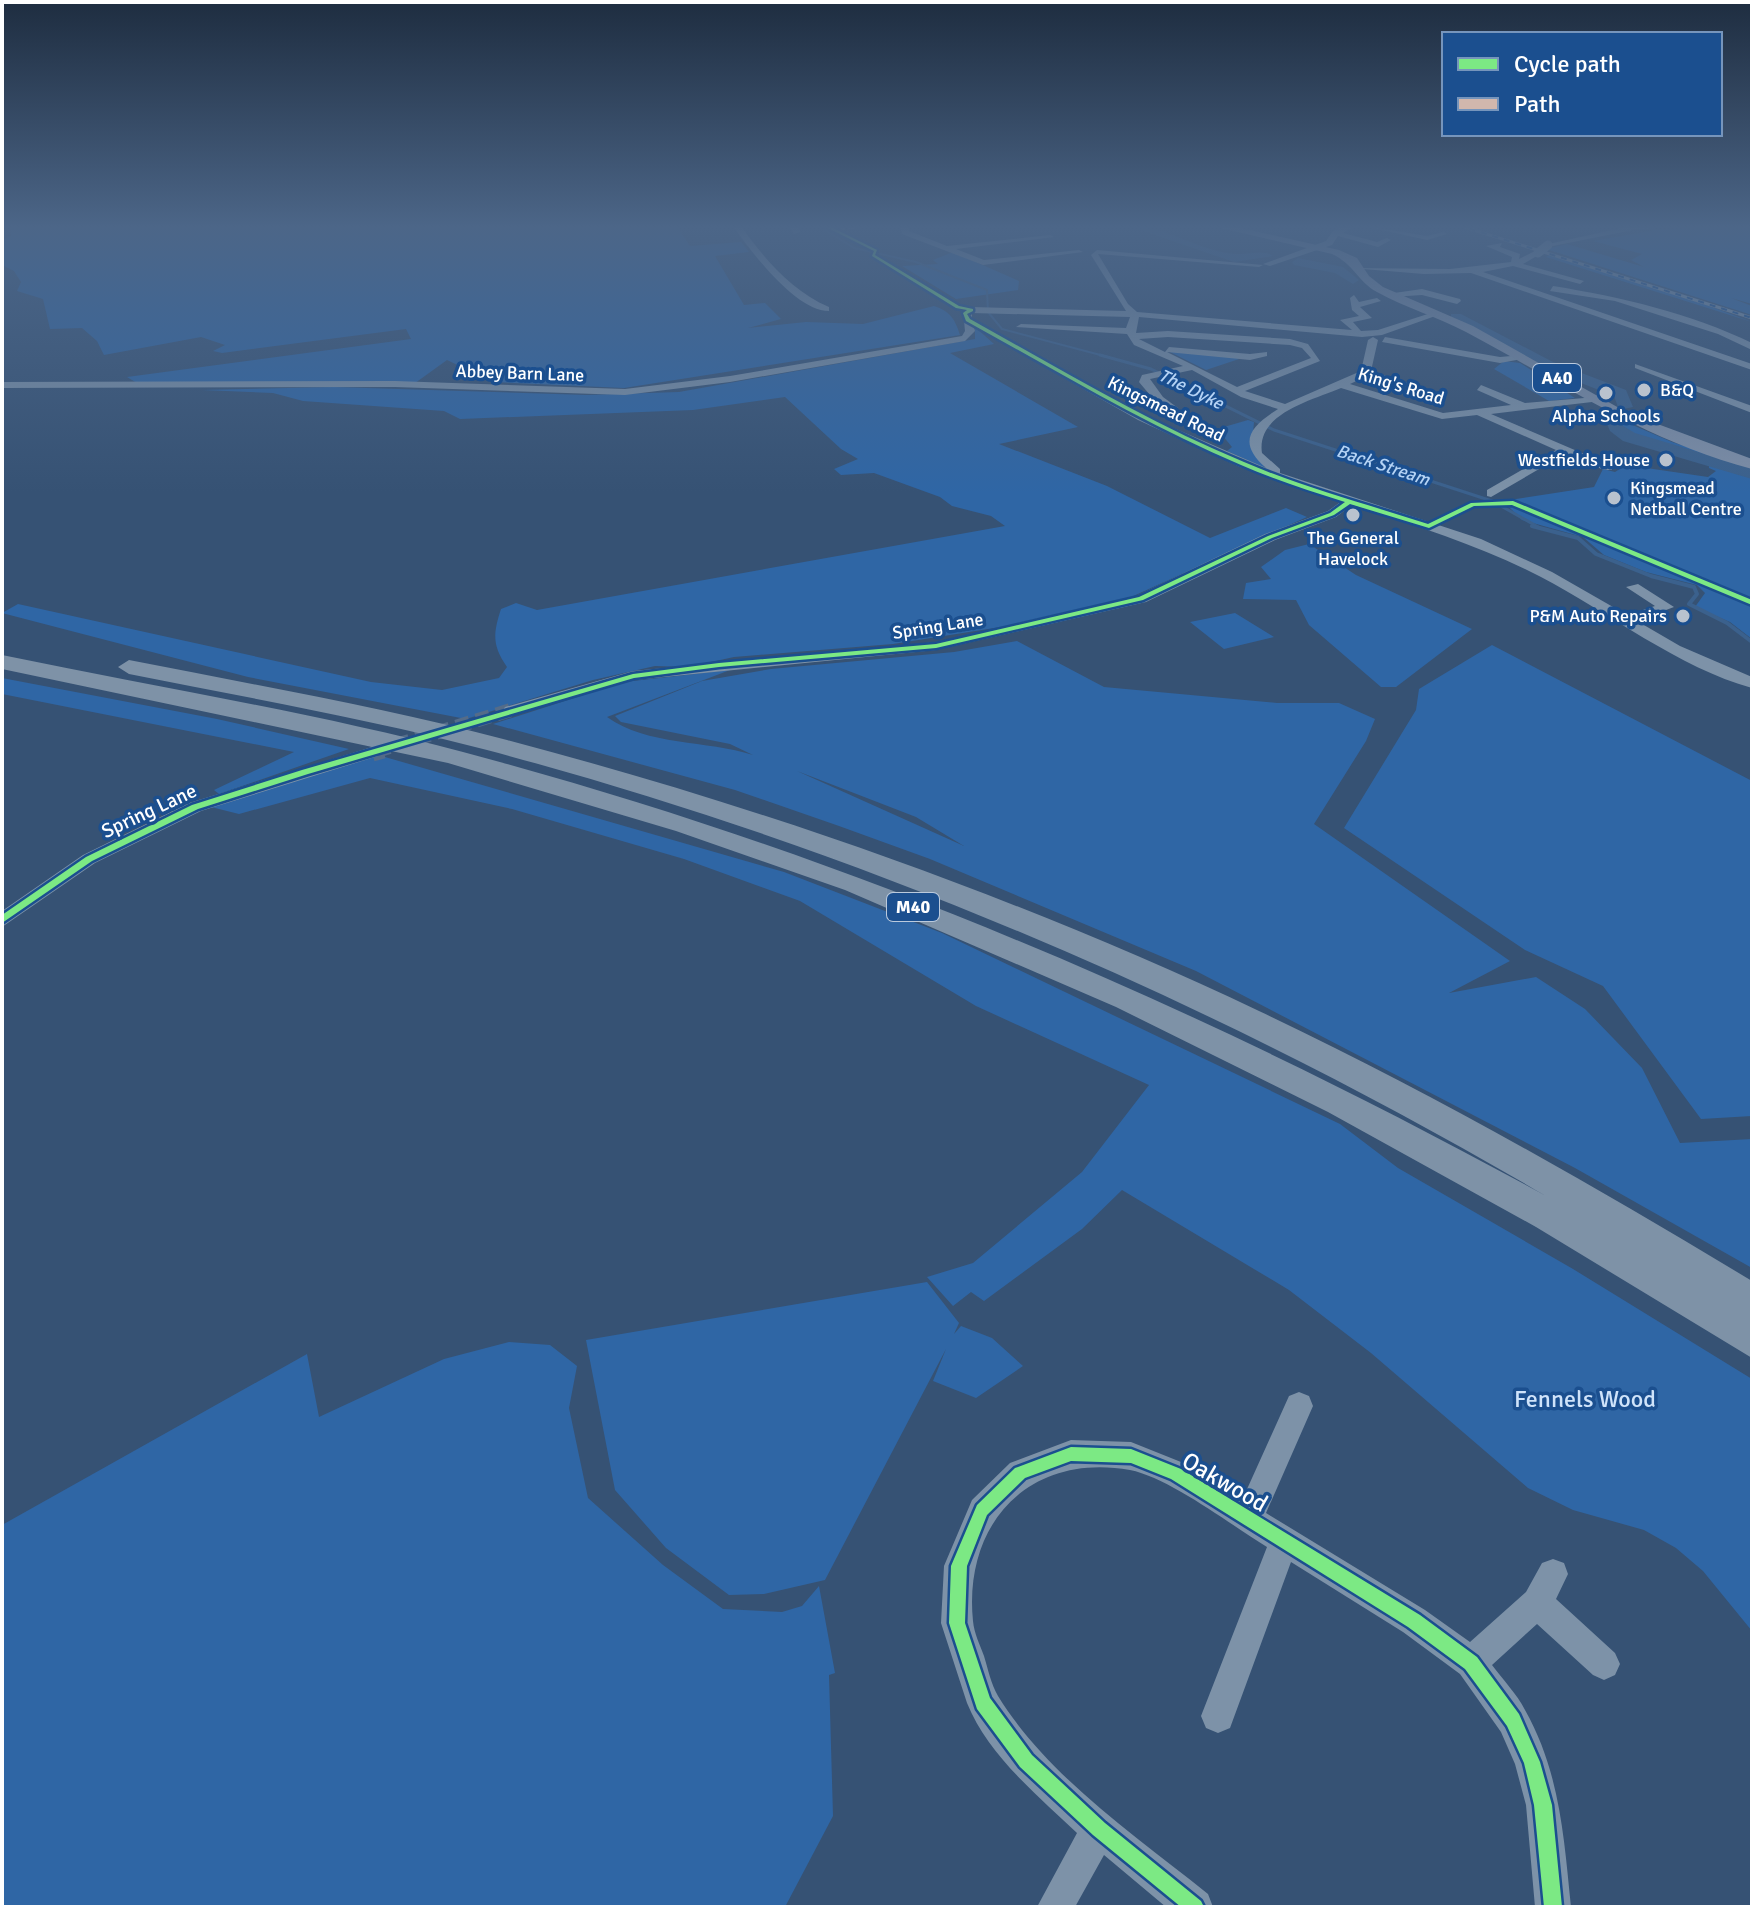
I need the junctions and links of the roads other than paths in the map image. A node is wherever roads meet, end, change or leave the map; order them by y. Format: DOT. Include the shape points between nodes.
graph roads {
  1 [pos="973,314"];
  2 [pos="975,314"];
  3 [pos="1135,314"];
  4 [pos="1364,314"];
  5 [pos="1437,314"];
  6 [pos="1599,314"];
  7 [pos="1663,314"];
  8 [pos="1021,327"];
  9 [pos="1132,334"];
  10 [pos="1362,334"];
  11 [pos="1379,338"];
  12 [pos="1737,338"];
  13 [pos="1752,340"];
  14 [pos="1752,347"];
  15 [pos="1149,349"];
  16 [pos="1264,354"];
  17 [pos="1250,357"];
  18 [pos="1522,358"];
  19 [pos="1638,366"];
  20 [pos="1193,367"];
  21 [pos="1752,367"];
  22 [pos="1366,373"];
  23 [pos="1209,374"];
  24 [pos="2,385"];
  25 [pos="1343,385"];
  26 [pos="1412,386"];
  27 [pos="1481,388"];
  28 [pos="1236,390"];
  29 [pos="1592,399"];
  30 [pos="1522,406"];
  31 [pos="1173,408"];
  32 [pos="1286,408"];
  33 [pos="1752,410"];
  34 [pos="1481,413"];
  35 [pos="1563,450"];
  36 [pos="1752,464"];
  37 [pos="1608,468"];
  38 [pos="1278,477"];
  39 [pos="1491,493"];
  40 [pos="1350,501"];
  41 [pos="1633,587"];
  42 [pos="1623,621"];
  43 [pos="2,641"];
  44 [pos="2,662"];
  45 [pos="1752,683"];
  46 [pos="511,710"];
  47 [pos="372,752"];
  48 [pos="2,920"];
  49 [pos="1752,1302"];
  50 [pos="1752,1339"];
  51 [pos="1299,1406"];
  52 [pos="1249,1518"];
  53 [pos="1284,1541"];
  54 [pos="1553,1574"];
  55 [pos="1537,1603"];
  56 [pos="1471,1663"];
  57 [pos="1604,1664"];
  58 [pos="1218,1716"];
  59 [pos="1099,1829"];
  60 [pos="1055,1907"];
  61 [pos="1195,1907"];
  62 [pos="1553,1907"];
  1 -- 24 [label="street, Abbey Barn Lane" via="965,338 625,392 395,384"];
  2 -- 38 [label="street, Kingsmead Road" via="1113,404"];
  3 -- 9 [label="street"];
  3 -- 10 [label="street"];
  4 -- 10 [label="street" via="1367,318 1345,320"];
  5 -- 11 [label="street"];
  5 -- 18 [label="main road, A40"];
  6 -- 21 [label="street"];
  7 -- 12 [label="street"];
  8 -- 9 [label="street"];
  9 -- 15 [label="street"];
  9 -- 28 [label="street" via="1290,342 1305,346 1317,359"];
  10 -- 11 [label="street"];
  11 -- 18 [label="street" via="1464,354 1484,363"];
  11 -- 22 [label="street"];
  12 -- 13 [label="street"];
  12 -- 14 [label="street"];
  15 -- 17 [label="street"];
  15 -- 20 [label="street"];
  16 -- 17 [label="street"];
  17 -- 23 [label="street"];
  18 -- 29 [label="main road, A40"];
  19 -- 33 [label="street"];
  20 -- 23 [label="street"];
  20 -- 31 [label="street" via="1146,377 1144,382"];
  22 -- 25 [label="street"];
  22 -- 26 [label="street"];
  23 -- 28 [label="street"];
  25 -- 32 [label="street"];
  25 -- 34 [label="street, King's Road" via="1442,416"];
  27 -- 30 [label="street"];
  28 -- 32 [label="street"];
  29 -- 30 [label="street, King's Road"];
  29 -- 36 [label="main road, A40" via="1649,428"];
  30 -- 34 [label="street, King's Road"];
  32 -- 38 [label="street" via="1263,425 1254,440 1256,454"];
  34 -- 35 [label="street"];
  35 -- 37 [label="street"];
  35 -- 39 [label="street"];
  38 -- 40 [label="street, Kingsmead Road"];
  40 -- 42 [label="street, Kingsmead Road" via="1476,542 1547,575"];
  40 -- 46 [label="street, Spring Lane" via="1332,514 1270,537 1141,599 936,646 633,676"];
  41 -- 42 [label="street" via="1667,607"];
  42 -- 45 [label="street, Kingsmead Road"];
  43 -- 49 [label="highway, M40" via="499,745 899,873 1257,1024 1475,1139"];
  44 -- 50 [label="highway, M40" via="455,758 671,822 905,903 1046,962 1401,1132"];
  47 -- 48 [label="street, Spring Lane" via="195,807 89,859"];
  51 -- 52 [label="street"];
  52 -- 53 [label="street, Oakwood"];
  52 -- 59 [label="street, Oakwood" via="1176,1474 1131,1456 1071,1454 1020,1473 982,1510 959,1566 957,1623 983,1703 1026,1761"];
  53 -- 56 [label="street, Oakwood" via="1414,1621"];
  53 -- 58 [label="street"];
  54 -- 55 [label="street"];
  55 -- 56 [label="street"];
  55 -- 57 [label="street"];
  56 -- 62 [label="street, Oakwood" via="1513,1720 1532,1762 1543,1805"];
  59 -- 60 [label="street"];
  59 -- 61 [label="street, Oakwood"];
}
